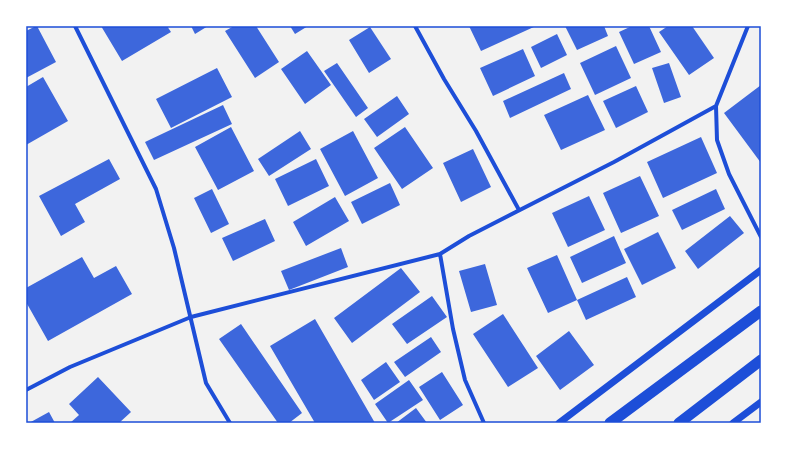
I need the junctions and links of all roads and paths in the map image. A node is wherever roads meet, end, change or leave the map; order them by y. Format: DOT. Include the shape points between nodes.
graph roads {
  1 [pos="75,26"];
  2 [pos="415,26"];
  3 [pos="748,26"];
  4 [pos="716,106"];
  5 [pos="519,210"];
  6 [pos="761,237"];
  7 [pos="440,254"];
  8 [pos="761,270"];
  9 [pos="761,311"];
  10 [pos="191,316"];
  11 [pos="761,360"];
  12 [pos="26,390"];
  13 [pos="761,402"];
  14 [pos="230,423"];
  15 [pos="484,423"];
  16 [pos="559,423"];
  17 [pos="610,423"];
  18 [pos="679,423"];
  19 [pos="733,423"];
  1 -- 10 [label="street" via="156,189"];
  2 -- 5 [label="street"];
  3 -- 4 [label="street"];
  4 -- 5 [label="street"];
  4 -- 6 [label="street" via="717,140 729,174"];
  5 -- 7 [label="street"];
  7 -- 10 [label="street"];
  7 -- 15 [label="street" via="465,380"];
  8 -- 16 [label="street"];
  9 -- 17 [label="highway"];
  10 -- 12 [label="street" via="70,368"];
  10 -- 14 [label="street" via="206,383"];
  11 -- 18 [label="highway"];
  13 -- 19 [label="street"];
}
